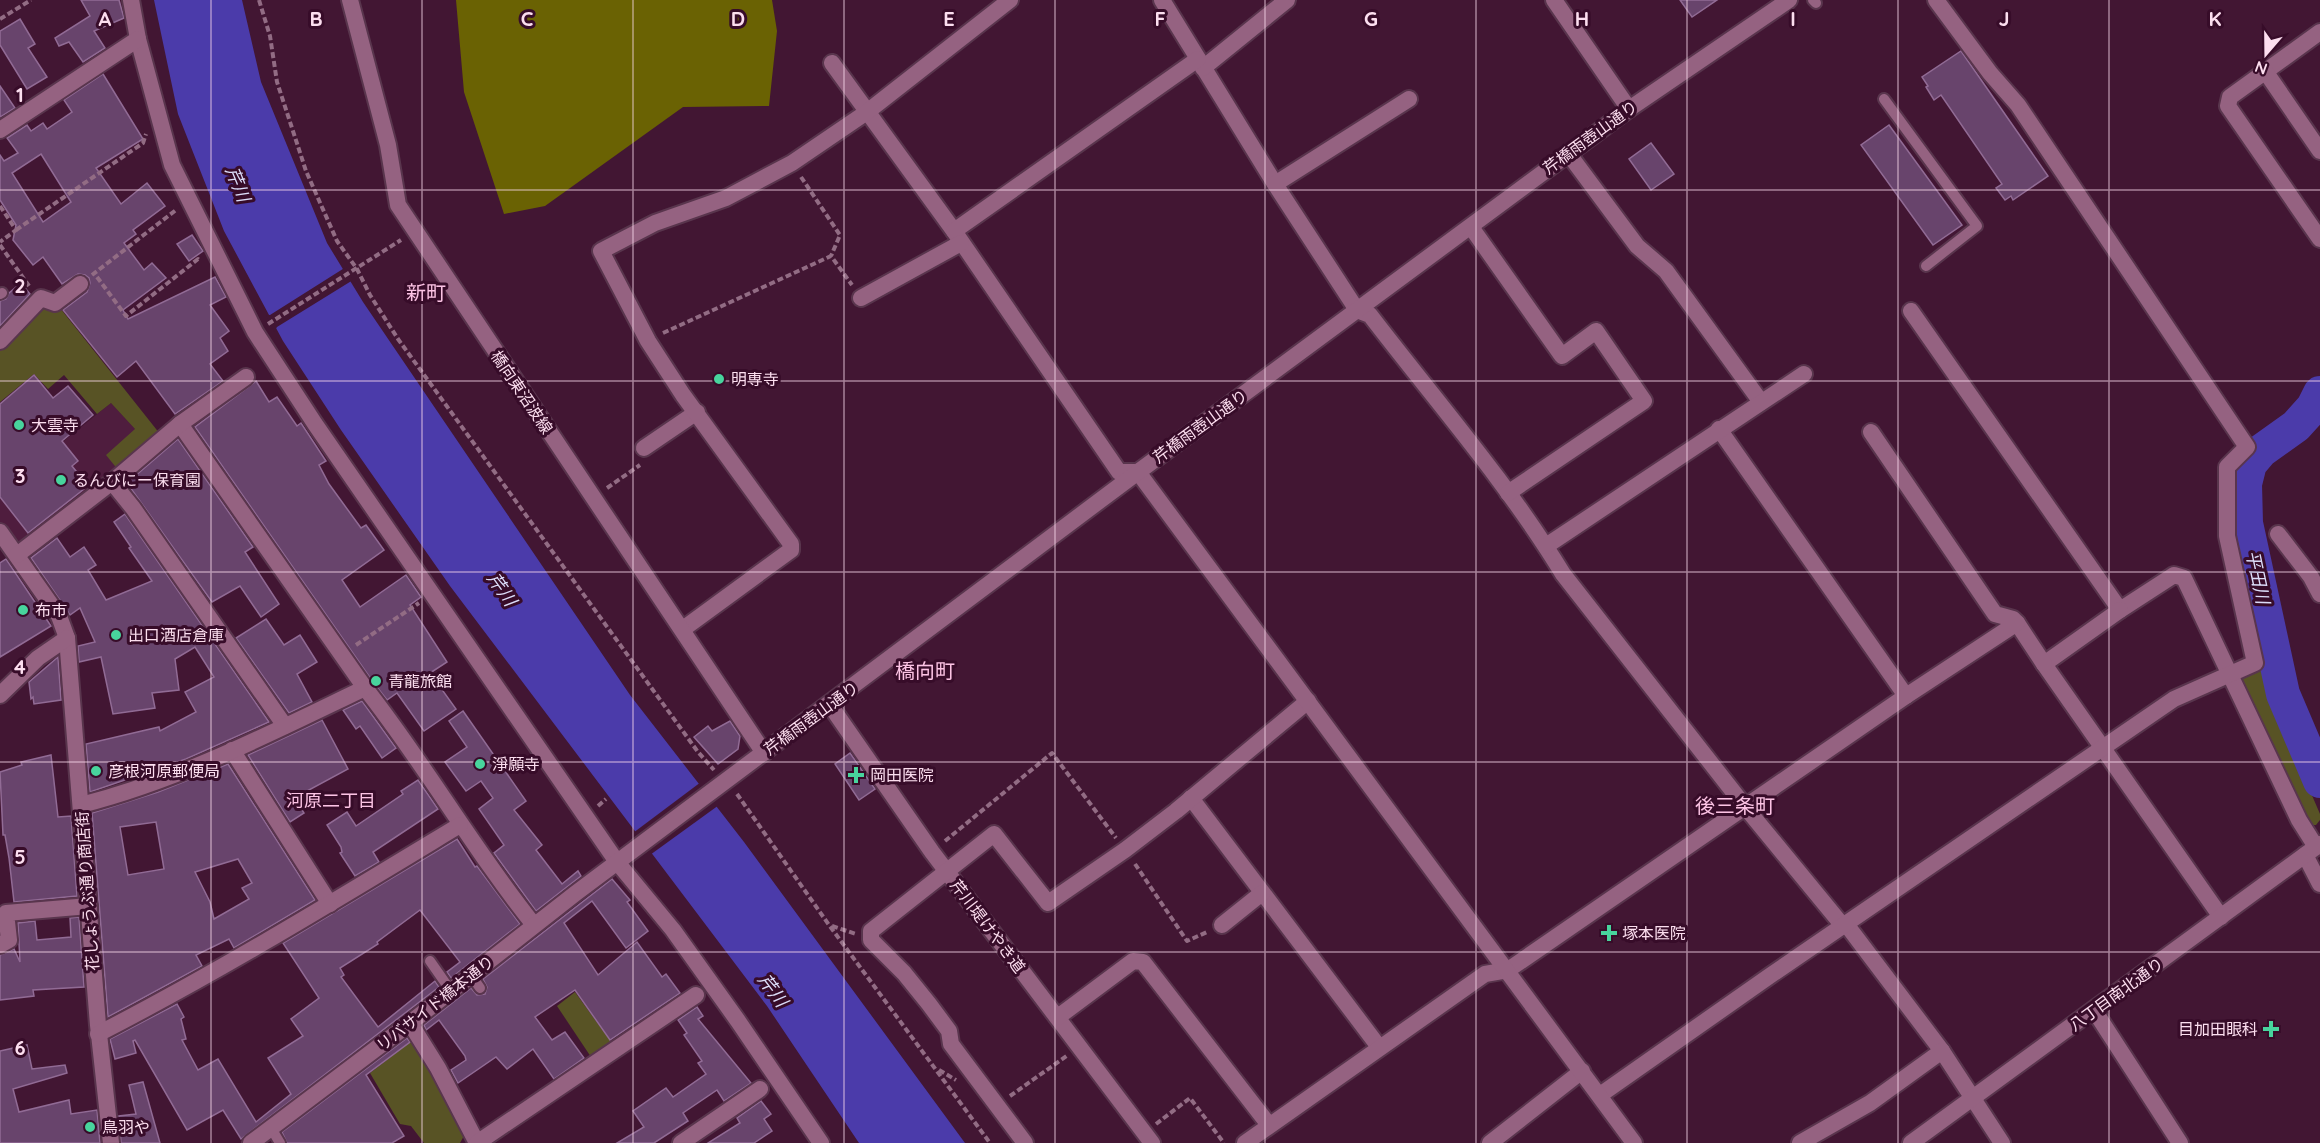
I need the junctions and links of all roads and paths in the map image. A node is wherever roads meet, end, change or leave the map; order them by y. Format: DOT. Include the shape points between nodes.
graph roads {
  1 [pos="32,0"];
  2 [pos="131,0"];
  3 [pos="259,0"];
  4 [pos="350,0"];
  5 [pos="1010,0"];
  6 [pos="1162,0"];
  7 [pos="1287,0"];
  8 [pos="1554,0"];
  9 [pos="1789,0"];
  10 [pos="1936,0"];
  11 [pos="0,19"];
  12 [pos="2320,32"];
  13 [pos="138,39"];
  14 [pos="832,63"];
  15 [pos="1200,63"];
  16 [pos="2265,71"];
  17 [pos="1408,99"];
  18 [pos="1884,99"];
  19 [pos="1629,109"];
  20 [pos="867,112"];
  21 [pos="0,130"];
  22 [pos="146,135"];
  23 [pos="2320,151"];
  24 [pos="1568,153"];
  25 [pos="792,163"];
  26 [pos="1275,184"];
  27 [pos="0,206"];
  28 [pos="178,209"];
  29 [pos="1471,227"];
  30 [pos="16,231"];
  31 [pos="414,231"];
  32 [pos="957,237"];
  33 [pos="2320,239"];
  34 [pos="0,244"];
  35 [pos="831,256"];
  36 [pos="198,259"];
  37 [pos="1926,266"];
  38 [pos="357,269"];
  39 [pos="83,287"];
  40 [pos="861,298"];
  41 [pos="39,300"];
  42 [pos="1357,310"];
  43 [pos="1911,311"];
  44 [pos="265,326"];
  45 [pos="0,341"];
  46 [pos="648,341"];
  47 [pos="1803,374"];
  48 [pos="246,377"];
  49 [pos="1761,402"];
  50 [pos="697,412"];
  51 [pos="177,424"];
  52 [pos="1719,429"];
  53 [pos="1870,432"];
  54 [pos="644,448"];
  55 [pos="1138,472"];
  56 [pos="112,482"];
  57 [pos="608,488"];
  58 [pos="1508,494"];
  59 [pos="0,532"];
  60 [pos="2278,534"];
  61 [pos="1546,546"];
  62 [pos="17,555"];
  63 [pos="2320,594"];
  64 [pos="411,609"];
  65 [pos="2120,610"];
  66 [pos="2017,623"];
  67 [pos="683,629"];
  68 [pos="67,638"];
  69 [pos="342,654"];
  70 [pos="2044,664"];
  71 [pos="2228,674"];
  72 [pos="365,688"];
  73 [pos="0,695"];
  74 [pos="1906,696"];
  75 [pos="1308,701"];
  76 [pos="830,705"];
  77 [pos="285,726"];
  78 [pos="2103,748"];
  79 [pos="232,750"];
  80 [pos="764,753"];
  81 [pos="724,783"];
  82 [pos="1191,798"];
  83 [pos="606,799"];
  84 [pos="81,805"];
  85 [pos="596,807"];
  86 [pos="1746,808"];
  87 [pos="460,825"];
  88 [pos="2314,848"];
  89 [pos="1125,850"];
  90 [pos="932,852"];
  91 [pos="617,862"];
  92 [pos="947,871"];
  93 [pos="2320,884"];
  94 [pos="1262,893"];
  95 [pos="330,904"];
  96 [pos="89,906"];
  97 [pos="2222,917"];
  98 [pos="534,925"];
  99 [pos="830,925"];
  100 [pos="1222,925"];
  101 [pos="1845,925"];
  102 [pos="871,940"];
  103 [pos="0,945"];
  104 [pos="430,961"];
  105 [pos="1508,970"];
  106 [pos="451,991"];
  107 [pos="696,995"];
  108 [pos="2094,1010"];
  109 [pos="1058,1017"];
  110 [pos="410,1023"];
  111 [pos="95,1028"];
  112 [pos="1080,1046"];
  113 [pos="1379,1047"];
  114 [pos="1942,1051"];
  115 [pos="1582,1071"];
  116 [pos="760,1089"];
  117 [pos="1600,1095"];
  118 [pos="1972,1098"];
  119 [pos="998,1106"];
  120 [pos="1269,1125"];
  121 [pos="271,1128"];
  122 [pos="1148,1138"];
  123 [pos="484,1139"];
  124 [pos="111,1143"];
  125 [pos="251,1143"];
  126 [pos="280,1143"];
  127 [pos="681,1143"];
  128 [pos="821,1143"];
  129 [pos="990,1143"];
  130 [pos="1025,1143"];
  131 [pos="1224,1143"];
  132 [pos="1245,1143"];
  133 [pos="1490,1143"];
  134 [pos="1635,1143"];
  135 [pos="1800,1143"];
  136 [pos="1911,1143"];
  137 [pos="2002,1143"];
  138 [pos="2180,1143"];
  1 -- 11 [label="path"];
  2 -- 13 [label="street"];
  3 -- 38 [label="path" via="277,81 306,171 337,241"];
  4 -- 31 [label="street, 橋向東沼波線" via="388,146 398,205"];
  5 -- 20 [label="street"];
  6 -- 15 [label="street"];
  7 -- 15 [label="street"];
  8 -- 19 [label="street"];
  9 -- 19 [label="street, 芹橋雨壺山通り"];
  10 -- 71 [label="street" via="2018,105 2247,447 2227,467 2227,536 2254,663"];
  12 -- 16 [label="street"];
  13 -- 21 [label="street"];
  13 -- 91 [label="street" via="172,165 255,332"];
  14 -- 20 [label="street"];
  15 -- 26 [label="street"];
  15 -- 32 [label="street"];
  16 -- 23 [label="street"];
  16 -- 33 [label="street" via="2230,97 2228,106"];
  17 -- 26 [label="street"];
  18 -- 37 [label="lane" via="1977,226"];
  19 -- 24 [label="street, 芹橋雨壺山通り"];
  20 -- 25 [label="street"];
  20 -- 32 [label="street"];
  22 -- 30 [label="path" via="143,143"];
  24 -- 29 [label="street, 芹橋雨壺山通り"];
  24 -- 49 [label="street" via="1637,246 1666,271"];
  25 -- 35 [label="path" via="840,235"];
  25 -- 46 [label="street" via="726,198 655,223 601,251"];
  26 -- 42 [label="street"];
  27 -- 30 [label="path"];
  28 -- 36 [label="path" via="94,273 126,316"];
  29 -- 42 [label="street, 芹橋雨壺山通り"];
  29 -- 58 [label="street" via="1562,356 1596,331 1644,401"];
  30 -- 34 [label="path"];
  31 -- 38 [label="path"];
  31 -- 67 [label="street, 橋向東沼波線"];
  32 -- 40 [label="street"];
  32 -- 55 [label="street" via="1119,472"];
  34 -- 41 [label="path"];
  35 -- 40 [label="path"];
  35 -- 46 [label="path"];
  38 -- 44 [label="path"];
  38 -- 81 [label="path" via="405,349"];
  39 -- 41 [label="street" via="55,303"];
  41 -- 45 [label="street"];
  42 -- 55 [label="street, 芹橋雨壺山通り"];
  42 -- 58 [label="street" via="1370,315"];
  43 -- 65 [label="street"];
  46 -- 50 [label="street"];
  47 -- 49 [label="street"];
  48 -- 51 [label="street"];
  49 -- 52 [label="street"];
  50 -- 54 [label="street"];
  50 -- 67 [label="street" via="791,543 791,550"];
  51 -- 56 [label="street"];
  51 -- 69 [label="street"];
  52 -- 61 [label="street"];
  52 -- 74 [label="street"];
  53 -- 66 [label="street" via="1995,614"];
  54 -- 57 [label="path" via="648,458"];
  55 -- 75 [label="street"];
  55 -- 76 [label="street, 芹橋雨壺山通り"];
  56 -- 62 [label="street"];
  56 -- 77 [label="street"];
  58 -- 61 [label="street"];
  59 -- 62 [label="street, 花しょうぶ通り商店街"];
  60 -- 63 [label="street"];
  61 -- 86 [label="street" via="1563,574"];
  62 -- 68 [label="street, 花しょうぶ通り商店街" via="58,616"];
  64 -- 69 [label="path"];
  65 -- 70 [label="street"];
  65 -- 71 [label="street" via="2174,575 2184,578"];
  66 -- 70 [label="street"];
  66 -- 74 [label="street"];
  67 -- 80 [label="street, 橋向東沼波線"];
  68 -- 73 [label="street" via="38,658"];
  68 -- 84 [label="street, 花しょうぶ通り商店街" via="71,727"];
  69 -- 72 [label="street"];
  70 -- 78 [label="street"];
  71 -- 78 [label="street" via="2174,699"];
  71 -- 88 [label="street"];
  72 -- 77 [label="street"];
  72 -- 87 [label="street" via="394,724"];
  74 -- 86 [label="street"];
  75 -- 82 [label="street"];
  75 -- 105 [label="street"];
  76 -- 80 [label="street, 芹橋雨壺山通り"];
  76 -- 90 [label="street, 芹川堤けやき道"];
  77 -- 79 [label="street"];
  78 -- 97 [label="street"];
  78 -- 101 [label="street"];
  79 -- 84 [label="street" via="126,793"];
  79 -- 95 [label="street"];
  80 -- 81 [label="street, 芹橋雨壺山通り"];
  81 -- 91 [label="street, 芹橋雨壺山通り"];
  81 -- 99 [label="path"];
  82 -- 89 [label="street"];
  82 -- 94 [label="street"];
  83 -- 85 [label="path"];
  84 -- 96 [label="street, 花しょうぶ通り商店街"];
  86 -- 101 [label="street"];
  86 -- 105 [label="street"];
  87 -- 95 [label="street"];
  87 -- 98 [label="street"];
  88 -- 93 [label="street"];
  88 -- 97 [label="street, 八丁目南北通り"];
  89 -- 90 [label="path" via="1052,753"];
  89 -- 92 [label="street" via="1048,903 994,834"];
  89 -- 100 [label="path" via="1187,941"];
  90 -- 92 [label="street, 芹川堤けやき道"];
  91 -- 98 [label="street, リバサイド橋本通り"];
  91 -- 128 [label="street" via="672,930"];
  92 -- 102 [label="street" via="871,931"];
  92 -- 109 [label="street, 芹川堤けやき道"];
  94 -- 100 [label="street"];
  94 -- 113 [label="street"];
  95 -- 111 [label="street" via="139,1013"];
  96 -- 103 [label="street" via="6,913 9,940"];
  96 -- 111 [label="street, 花しょうぶ通り商店街"];
  97 -- 108 [label="street, 八丁目南北通り"];
  98 -- 106 [label="street, リバサイド橋本通り" via="476,981"];
  99 -- 102 [label="path"];
  99 -- 129 [label="path"];
  101 -- 114 [label="street"];
  101 -- 117 [label="street"];
  102 -- 119 [label="street" via="904,973 950,1031 951,1044"];
  104 -- 106 [label="lane"];
  105 -- 113 [label="street" via="1485,974"];
  105 -- 115 [label="street"];
  106 -- 110 [label="street, リバサイド橋本通り"];
  107 -- 123 [label="street"];
  108 -- 118 [label="street, 八丁目南北通り"];
  108 -- 138 [label="street"];
  109 -- 112 [label="street, 芹川堤けやき道"];
  109 -- 120 [label="street" via="1133,962 1143,962"];
  110 -- 121 [label="street, リバサイド橋本通り"];
  110 -- 123 [label="street"];
  111 -- 124 [label="street, 花しょうぶ通り商店街"];
  112 -- 119 [label="path"];
  112 -- 122 [label="street, 芹川堤けやき道"];
  113 -- 120 [label="street"];
  114 -- 118 [label="street"];
  114 -- 135 [label="street" via="1870,1103"];
  115 -- 117 [label="street"];
  115 -- 133 [label="street"];
  116 -- 127 [label="street"];
  117 -- 134 [label="street"];
  118 -- 136 [label="street, 八丁目南北通り"];
  118 -- 137 [label="street"];
  119 -- 130 [label="street"];
  120 -- 132 [label="street"];
  121 -- 125 [label="street, リバサイド橋本通り"];
  121 -- 126 [label="lane"];
  122 -- 131 [label="path" via="1190,1098"];
}
